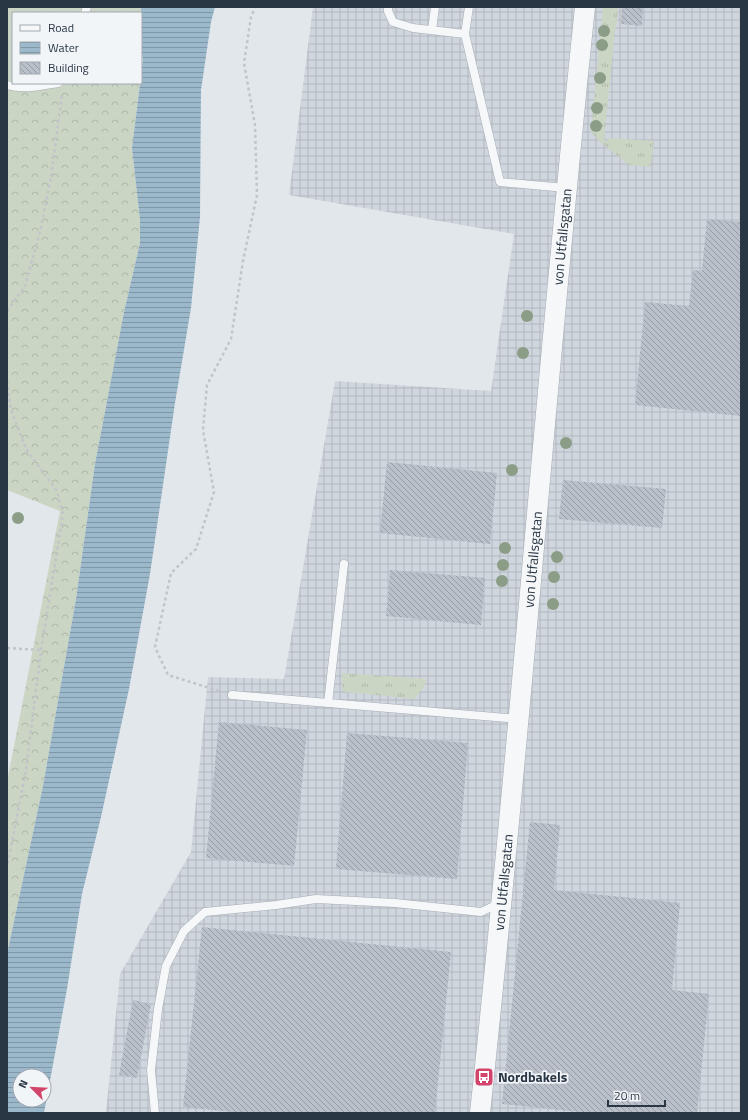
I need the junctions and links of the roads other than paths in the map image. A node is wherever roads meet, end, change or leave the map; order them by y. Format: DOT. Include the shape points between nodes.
graph roads {
  1 [pos="388,7"];
  2 [pos="435,7"];
  3 [pos="469,7"];
  4 [pos="585,7"];
  5 [pos="432,30"];
  6 [pos="465,34"];
  7 [pos="7,85"];
  8 [pos="61,86"];
  9 [pos="566,188"];
  10 [pos="344,564"];
  11 [pos="232,695"];
  12 [pos="328,703"];
  13 [pos="518,719"];
  14 [pos="502,902"];
  15 [pos="155,1113"];
  16 [pos="480,1113"];
  1 -- 5 [label="lane" via="393,22"];
  2 -- 5 [label="lane"];
  3 -- 6 [label="lane"];
  4 -- 9 [label="street, von Utfallsgatan"];
  5 -- 6 [label="lane"];
  6 -- 9 [label="lane" via="500,182"];
  7 -- 8 [label="lane" via="32,88"];
  9 -- 13 [label="street, von Utfallsgatan"];
  10 -- 12 [label="lane"];
  11 -- 12 [label="lane"];
  12 -- 13 [label="lane"];
  13 -- 14 [label="street, von Utfallsgatan"];
  14 -- 15 [label="lane" via="481,912 316,898 205,912 184,931 166,966 151,1070"];
  14 -- 16 [label="street, von Utfallsgatan"];
}
